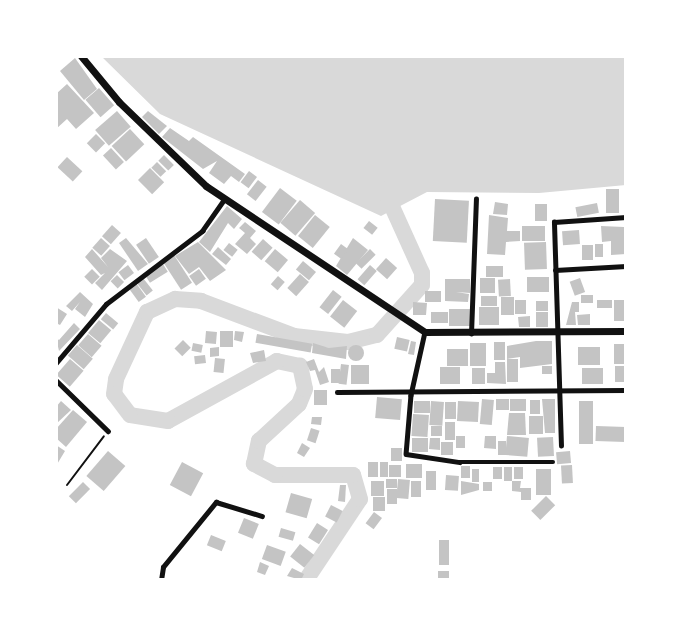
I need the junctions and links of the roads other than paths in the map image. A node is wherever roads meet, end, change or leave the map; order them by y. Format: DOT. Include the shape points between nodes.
graph roads {
  1 [pos="81,56"];
  2 [pos="226,196"];
  3 [pos="476,200"];
  4 [pos="626,217"];
  5 [pos="626,266"];
  6 [pos="555,270"];
  7 [pos="626,331"];
  8 [pos="425,332"];
  9 [pos="471,334"];
  10 [pos="558,334"];
  11 [pos="56,363"];
  12 [pos="56,380"];
  13 [pos="559,390"];
  14 [pos="626,390"];
  15 [pos="337,392"];
  16 [pos="411,395"];
  17 [pos="108,431"];
  18 [pos="561,446"];
  19 [pos="553,462"];
  20 [pos="262,516"];
  21 [pos="161,580"];
  1 -- 2 [label="main road" via="184,167"];
  2 -- 8 [label="main road"];
  2 -- 11 [label="street" via="202,231 106,304"];
  3 -- 9 [label="street"];
  4 -- 6 [label="street" via="554,222"];
  5 -- 6 [label="street"];
  6 -- 10 [label="street"];
  7 -- 10 [label="main road"];
  8 -- 9 [label="main road"];
  8 -- 16 [label="street"];
  9 -- 10 [label="main road"];
  10 -- 13 [label="street"];
  12 -- 17 [label="street"];
  13 -- 14 [label="street"];
  13 -- 16 [label="street"];
  13 -- 18 [label="street"];
  15 -- 16 [label="street"];
  16 -- 19 [label="street" via="406,454 459,462"];
  20 -- 21 [label="street" via="216,502 163,567"];
}
